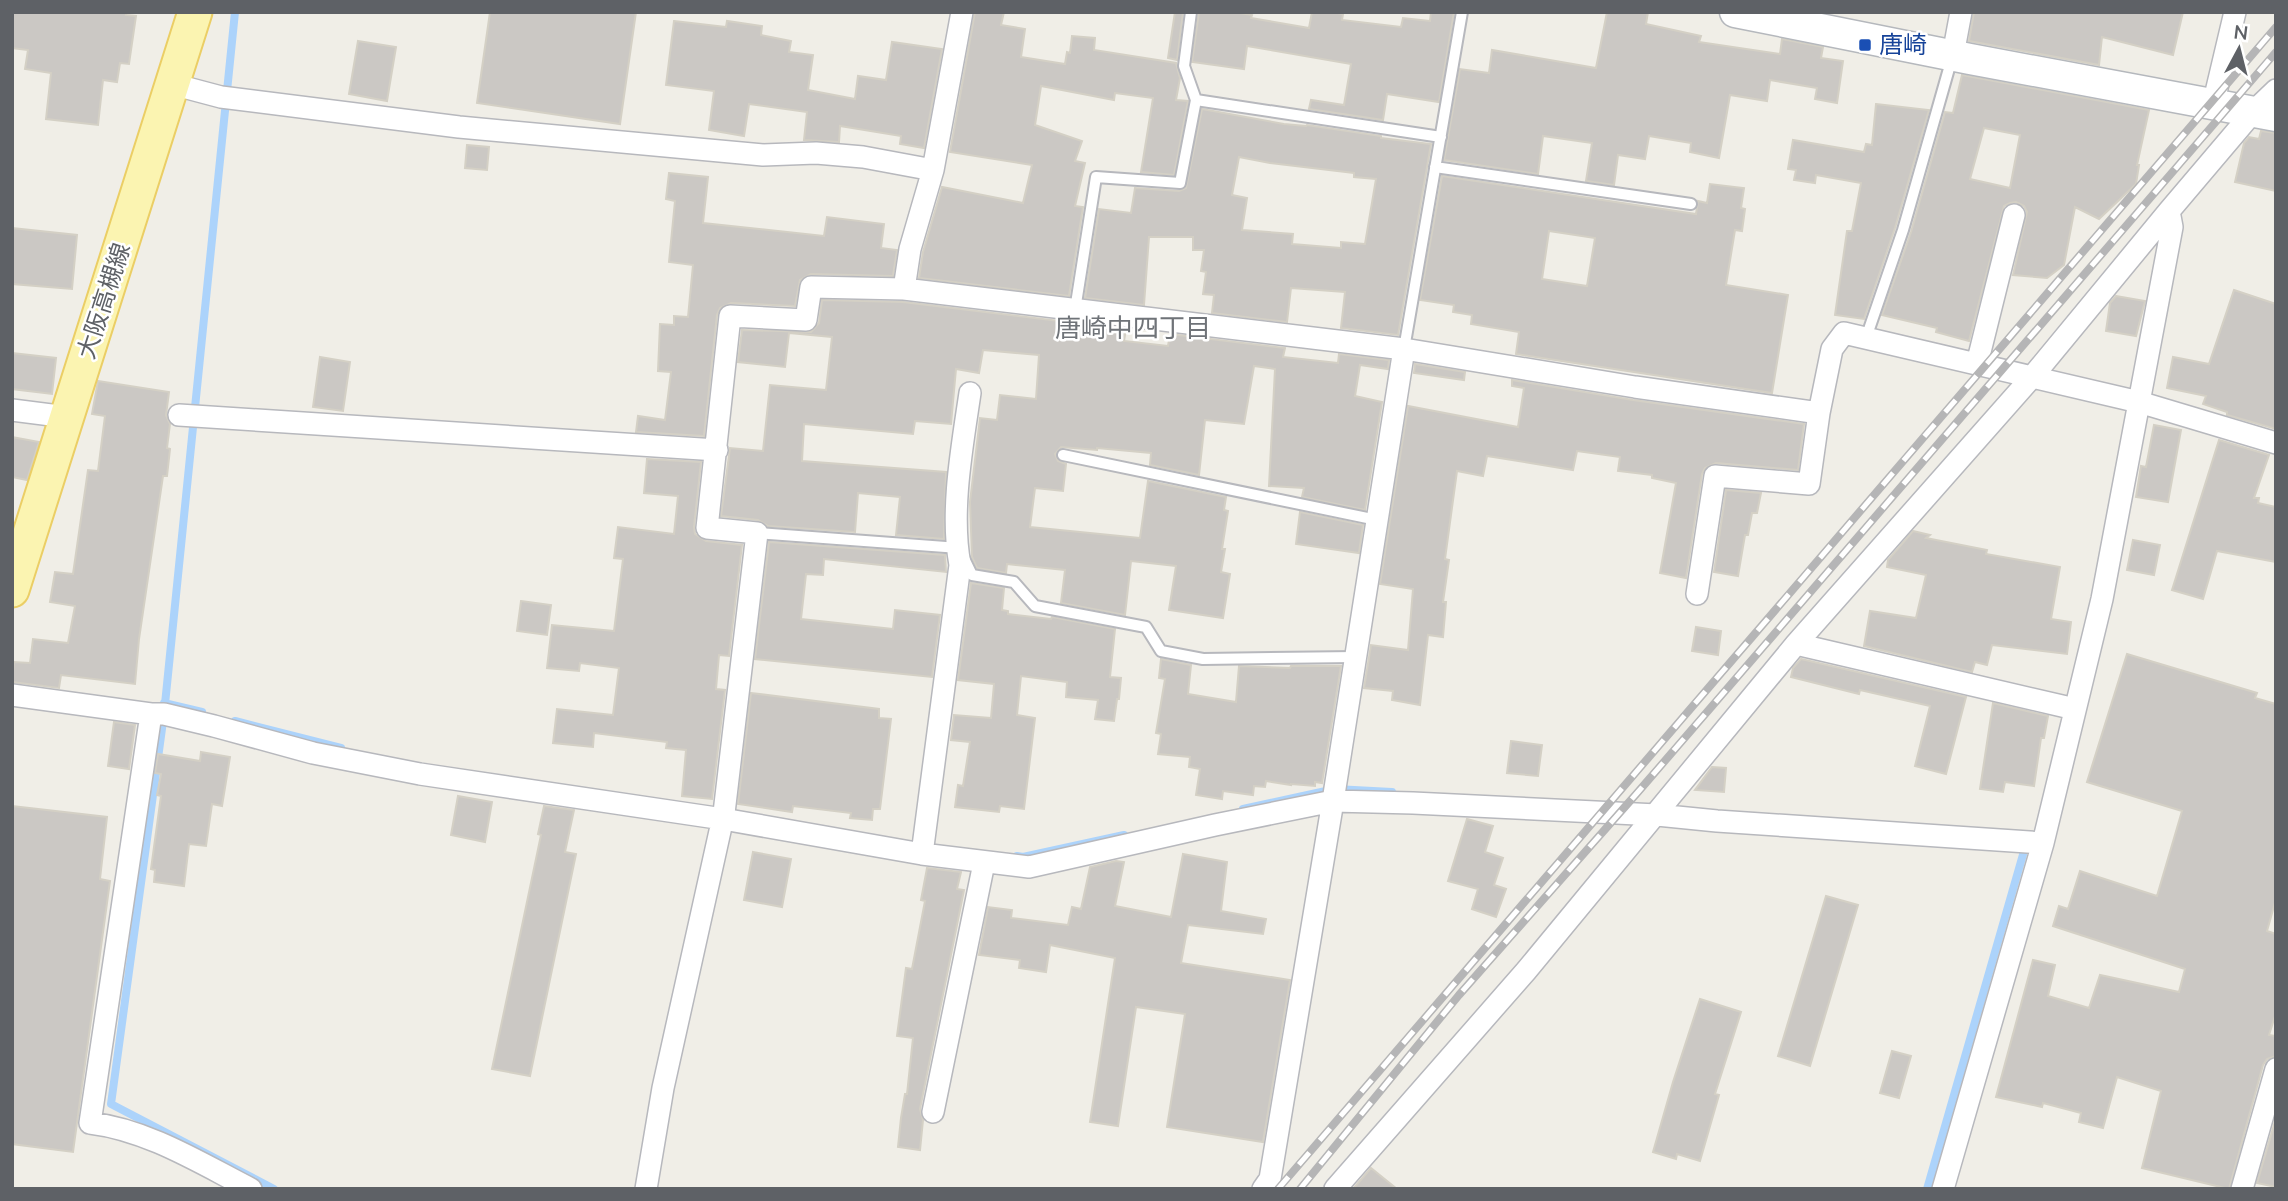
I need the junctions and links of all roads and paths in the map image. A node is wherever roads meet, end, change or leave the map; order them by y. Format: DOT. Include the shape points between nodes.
graph roads {
  1 [pos="195,12"];
  2 [pos="962,12"];
  3 [pos="1191,12"];
  4 [pos="1462,12"];
  5 [pos="1735,12"];
  6 [pos="1961,12"];
  7 [pos="2235,12"];
  8 [pos="1953,55"];
  9 [pos="172,83"];
  10 [pos="2276,90"];
  11 [pos="1196,100"];
  12 [pos="2213,105"];
  13 [pos="2264,114"];
  14 [pos="1441,137"];
  15 [pos="1435,167"];
  16 [pos="933,170"];
  17 [pos="1691,204"];
  18 [pos="2169,211"];
  19 [pos="2014,215"];
  20 [pos="904,289"];
  21 [pos="1075,310"];
  22 [pos="1866,338"];
  23 [pos="1404,349"];
  24 [pos="1977,364"];
  25 [pos="2032,377"];
  26 [pos="970,393"];
  27 [pos="2139,402"];
  28 [pos="12,410"];
  29 [pos="1819,413"];
  30 [pos="179,415"];
  31 [pos="67,417"];
  32 [pos="2276,443"];
  33 [pos="717,450"];
  34 [pos="1063,455"];
  35 [pos="1377,520"];
  36 [pos="757,533"];
  37 [pos="957,548"];
  38 [pos="12,590"];
  39 [pos="1697,594"];
  40 [pos="1796,644"];
  41 [pos="1356,657"];
  42 [pos="12,695"];
  43 [pos="2076,709"];
  44 [pos="151,714"];
  45 [pos="1334,801"];
  46 [pos="1657,815"];
  47 [pos="723,819"];
  48 [pos="2043,843"];
  49 [pos="922,854"];
  50 [pos="984,863"];
  51 [pos="2276,1069"];
  52 [pos="933,1112"];
  53 [pos="251,1189"];
  54 [pos="646,1189"];
  55 [pos="1263,1189"];
  56 [pos="1335,1189"];
  57 [pos="1942,1189"];
  58 [pos="2242,1189"];
  1 -- 9 [label="main road, 大阪高槻線"];
  2 -- 16 [label="street"];
  3 -- 11 [label="lane" via="1184,66"];
  4 -- 14 [label="lane"];
  5 -- 8 [label="street"];
  6 -- 8 [label="street"];
  7 -- 12 [label="street"];
  8 -- 12 [label="street"];
  8 -- 22 [label="lane" via="1903,230"];
  9 -- 16 [label="street" via="221,97 459,127 751,154 863,157"];
  9 -- 31 [label="main road, 大阪高槻線"];
  10 -- 13 [label="street"];
  11 -- 14 [label="lane"];
  11 -- 21 [label="lane" via="1180,183 1096,177"];
  12 -- 13 [label="street"];
  13 -- 18 [label="street"];
  14 -- 15 [label="lane"];
  15 -- 17 [label="lane"];
  15 -- 23 [label="lane"];
  16 -- 20 [label="street" via="910,249"];
  18 -- 25 [label="street"];
  18 -- 27 [label="street" via="2172,227"];
  19 -- 24 [label="street"];
  20 -- 21 [label="street"];
  20 -- 33 [label="street" via="811,287 806,320 730,316"];
  21 -- 23 [label="street"];
  22 -- 24 [label="street"];
  22 -- 29 [label="street" via="1844,333 1832,349"];
  23 -- 29 [label="street"];
  23 -- 35 [label="street"];
  24 -- 25 [label="street"];
  25 -- 27 [label="street"];
  25 -- 40 [label="street"];
  26 -- 37 [label="street" via="959,465"];
  27 -- 32 [label="street"];
  27 -- 43 [label="street"];
  28 -- 31 [label="street"];
  29 -- 39 [label="street" via="1809,484 1714,476"];
  30 -- 33 [label="street"];
  31 -- 38 [label="main road, 大阪高槻線"];
  33 -- 36 [label="street" via="707,528"];
  34 -- 35 [label="lane"];
  35 -- 41 [label="street"];
  36 -- 37 [label="lane"];
  36 -- 47 [label="street"];
  37 -- 41 [label="lane" via="972,575 1014,582 1035,606 1146,627 1161,651 1203,660"];
  37 -- 49 [label="street" via="960,565"];
  40 -- 43 [label="street"];
  40 -- 46 [label="street"];
  41 -- 45 [label="street"];
  42 -- 44 [label="street"];
  43 -- 48 [label="street"];
  44 -- 47 [label="street" via="420,774"];
  44 -- 53 [label="street" via="90,1123 112,1125 156,1141"];
  45 -- 46 [label="street"];
  45 -- 50 [label="street" via="1044,865"];
  45 -- 55 [label="street" via="1270,1179"];
  46 -- 48 [label="street"];
  46 -- 56 [label="street"];
  47 -- 49 [label="street"];
  47 -- 54 [label="street" via="663,1088"];
  48 -- 57 [label="street"];
  49 -- 50 [label="street"];
  50 -- 52 [label="street"];
  51 -- 58 [label="street"];
}
